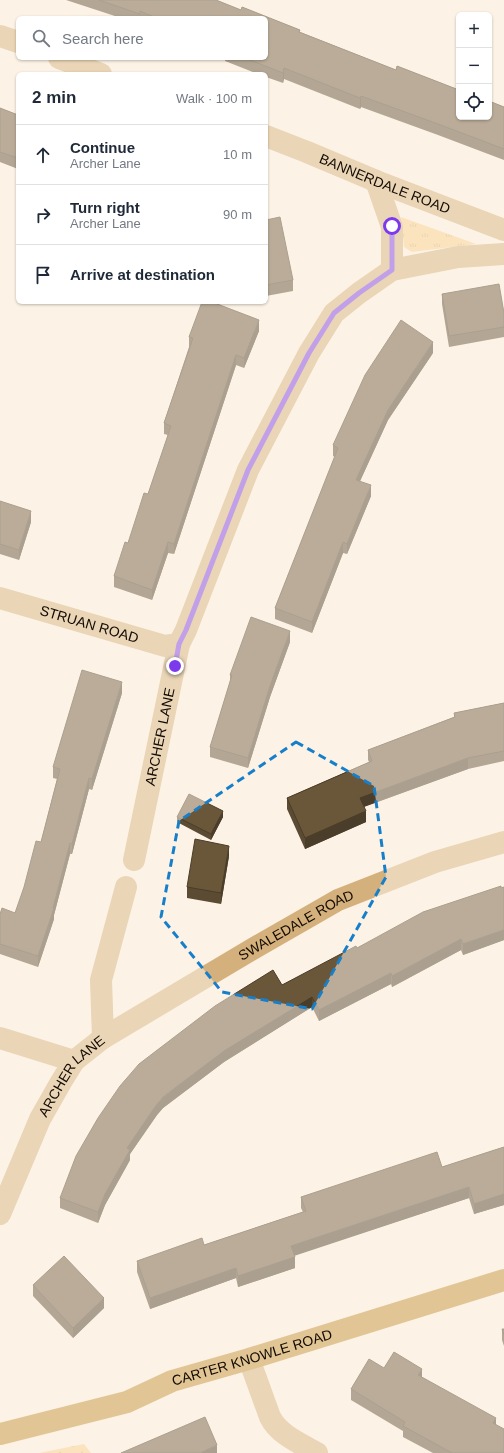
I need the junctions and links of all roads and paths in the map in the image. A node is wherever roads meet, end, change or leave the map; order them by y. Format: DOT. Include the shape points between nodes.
graph roads {
  1 [pos="0,36"];
  2 [pos="16,41"];
  3 [pos="64,60"];
  4 [pos="96,72"];
  5 [pos="268,137"];
  6 [pos="376,181"];
  7 [pos="504,230"];
  8 [pos="504,254"];
  9 [pos="392,270"];
  10 [pos="0,598"];
  11 [pos="179,644"];
  12 [pos="504,842"];
  13 [pos="134,860"];
  14 [pos="126,887"];
  15 [pos="0,1038"];
  16 [pos="103,1038"];
  17 [pos="74,1061"];
  18 [pos="0,1214"];
  19 [pos="504,1280"];
  20 [pos="249,1359"];
  21 [pos="0,1434"];
  22 [pos="317,1453"];
  1 -- 2 [label="street"];
  3 -- 4 [label="street"];
  5 -- 6 [label="street, BANNERDALE ROAD"];
  6 -- 7 [label="street, BANNERDALE ROAD"];
  6 -- 9 [label="street" via="392,226"];
  8 -- 9 [label="street, ARCHER LANE" via="458,257"];
  9 -- 11 [label="street, ARCHER LANE" via="334,313 309,353 248,470"];
  10 -- 11 [label="street, STRUAN ROAD" via="165,646"];
  11 -- 13 [label="street, ARCHER LANE"];
  12 -- 16 [label="street, SWALEDALE ROAD" via="435,862 338,900"];
  14 -- 16 [label="street, ARCHER LANE" via="101,980"];
  15 -- 17 [label="street"];
  16 -- 17 [label="street, ARCHER LANE"];
  17 -- 18 [label="street, ARCHER LANE" via="40,1119"];
  19 -- 20 [label="street, CARTER KNOWLE ROAD"];
  20 -- 21 [label="street, CARTER KNOWLE ROAD" via="172,1381 127,1402"];
  20 -- 22 [label="street" via="274,1426"];
}
